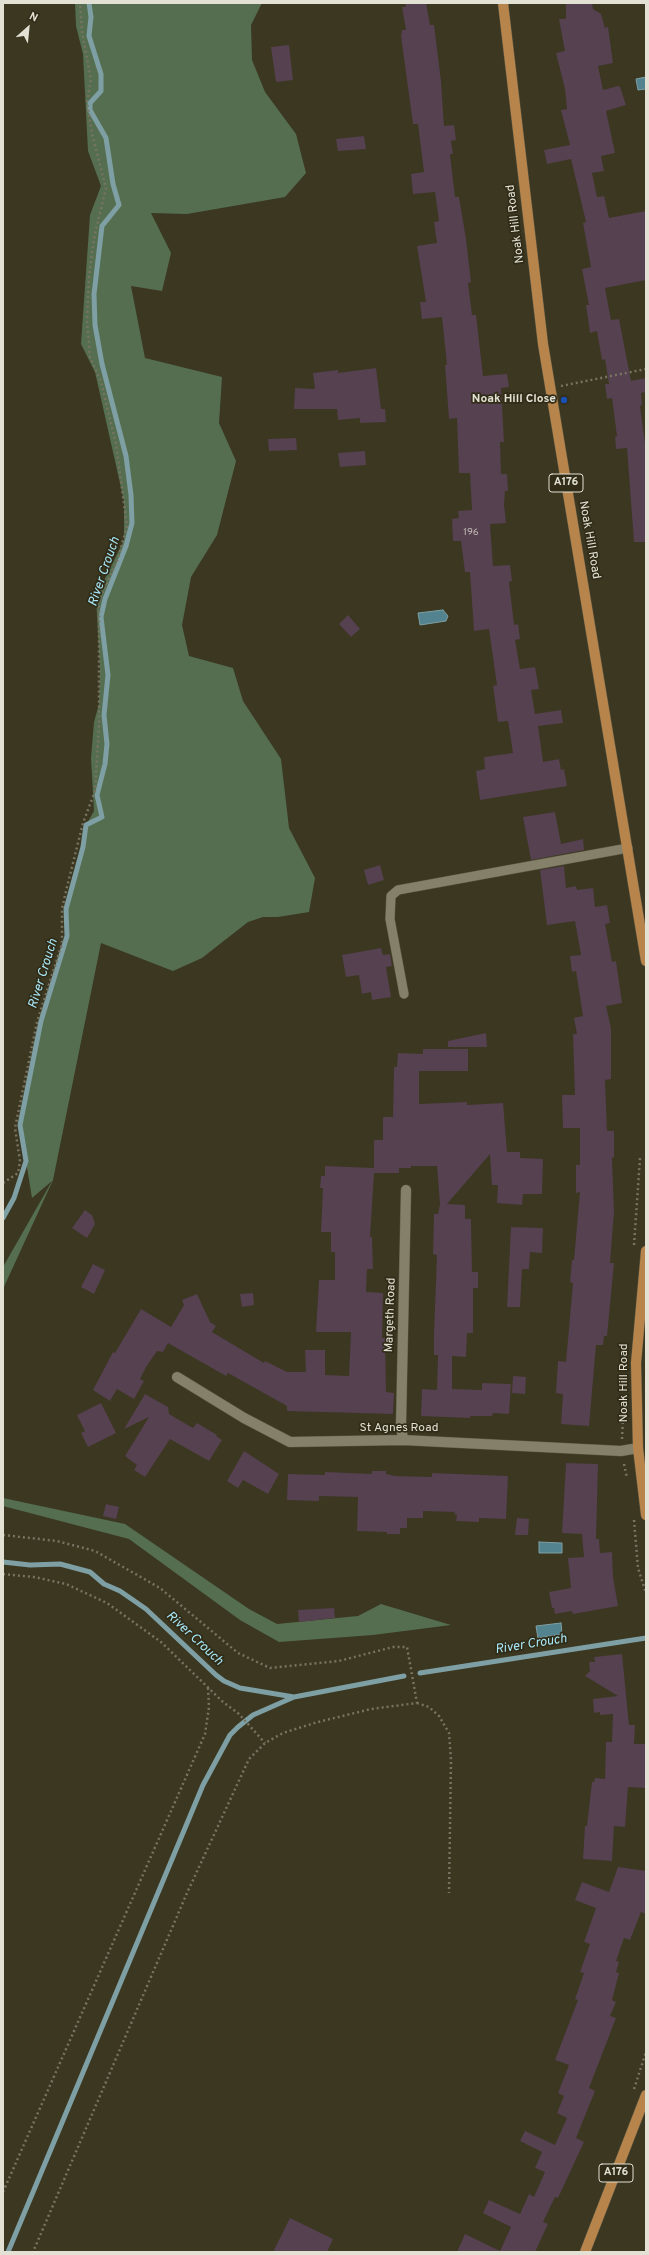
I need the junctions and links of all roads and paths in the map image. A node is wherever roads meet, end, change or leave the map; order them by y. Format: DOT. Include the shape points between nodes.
graph roads {
  1 [pos="80,3"];
  2 [pos="503,3"];
  3 [pos="646,369"];
  4 [pos="551,388"];
  5 [pos="628,848"];
  6 [pos="646,961"];
  7 [pos="404,994"];
  8 [pos="3,1183"];
  9 [pos="406,1190"];
  10 [pos="646,1251"];
  11 [pos="177,1377"];
  12 [pos="403,1440"];
  13 [pos="638,1448"];
  14 [pos="646,1515"];
  15 [pos="3,1535"];
  16 [pos="3,1574"];
  17 [pos="208,1688"];
  18 [pos="417,1703"];
  19 [pos="265,1743"];
  20 [pos="449,1893"];
  21 [pos="646,2095"];
  22 [pos="3,2192"];
  23 [pos="33,2252"];
  24 [pos="586,2252"];
  1 -- 8 [label="path" via="82,32 91,80 87,102 92,134 106,188 94,238 89,277 90,356 101,382 116,444 126,526 118,559 99,600 96,790 83,823 66,891 62,909 62,944 37,1022 15,1128 20,1161 18,1173"];
  2 -- 4 [label="main road, Noak Hill Road / A176" via="543,344"];
  3 -- 4 [label="path"];
  4 -- 5 [label="main road, Noak Hill Road / A176"];
  5 -- 6 [label="main road, Noak Hill Road / A176"];
  5 -- 7 [label="lane" via="398,890 391,896 390,919"];
  9 -- 12 [label="street, Margeth Road" via="401,1425"];
  10 -- 13 [label="main road, Noak Hill Road" via="636,1363"];
  11 -- 12 [label="street, St Agnes Road" via="244,1418 290,1442"];
  12 -- 13 [label="street, St Agnes Road" via="621,1451"];
  13 -- 14 [label="main road, Noak Hill Road"];
  15 -- 18 [label="path" via="58,1540 95,1551 160,1588 238,1653 270,1668 339,1661 393,1647 408,1647"];
  16 -- 17 [label="path" via="66,1584 107,1604 161,1642"];
  17 -- 19 [label="path" via="239,1714"];
  17 -- 22 [label="path" via="209,1707 205,1734"];
  18 -- 19 [label="path" via="371,1709 318,1722 283,1733"];
  18 -- 20 [label="path" via="429,1706 439,1716 449,1734"];
  19 -- 23 [label="path" via="250,1759 187,1893"];
  21 -- 24 [label="main road, A176"];
}
